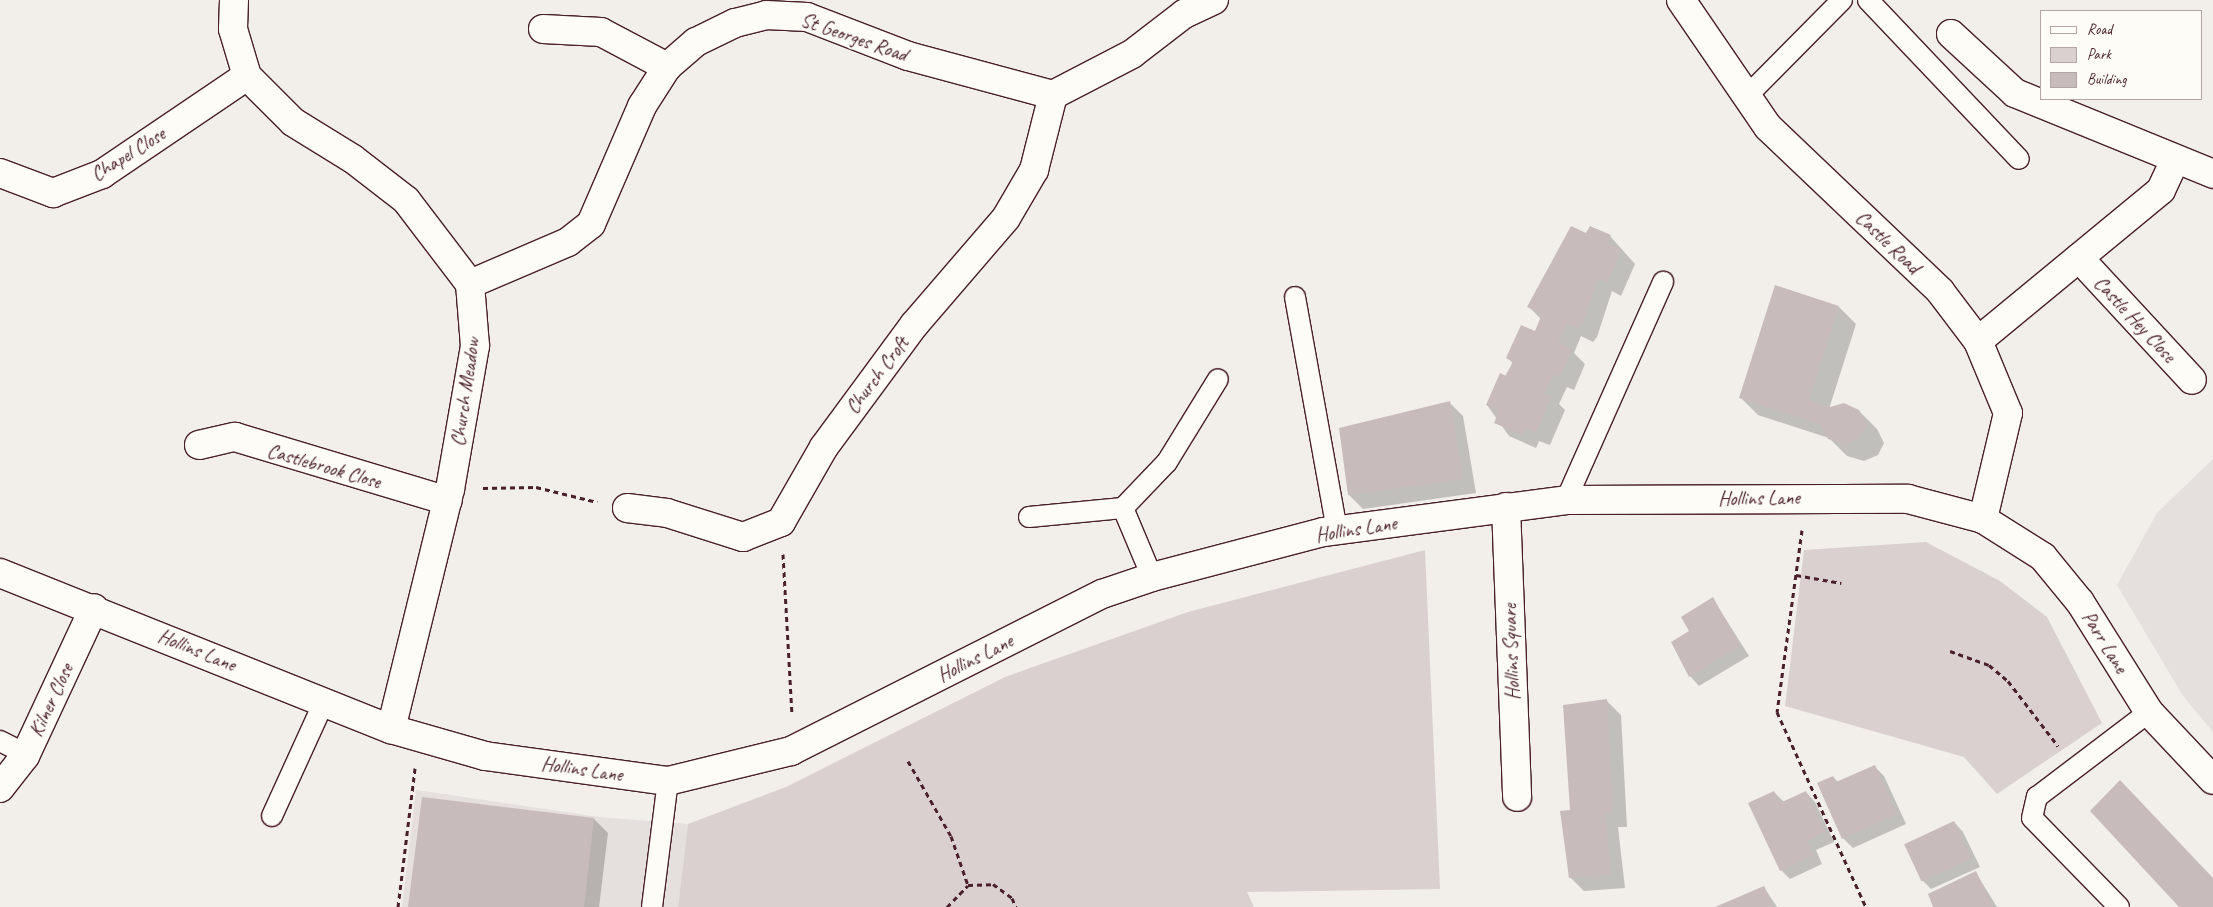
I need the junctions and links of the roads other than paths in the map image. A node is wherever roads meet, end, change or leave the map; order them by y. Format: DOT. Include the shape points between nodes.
graph roads {
  1 [pos="234,0"];
  2 [pos="1214,0"];
  3 [pos="1680,0"];
  4 [pos="1842,0"];
  5 [pos="1868,0"];
  6 [pos="543,29"];
  7 [pos="1951,34"];
  8 [pos="667,67"];
  9 [pos="247,76"];
  10 [pos="1053,95"];
  11 [pos="1747,96"];
  12 [pos="2019,159"];
  13 [pos="2175,160"];
  14 [pos="0,173"];
  15 [pos="2213,174"];
  16 [pos="2078,258"];
  17 [pos="1663,282"];
  18 [pos="470,284"];
  19 [pos="1295,297"];
  20 [pos="1978,341"];
  21 [pos="1218,379"];
  22 [pos="2192,380"];
  23 [pos="199,446"];
  24 [pos="449,495"];
  25 [pos="1566,500"];
  26 [pos="627,508"];
  27 [pos="1123,508"];
  28 [pos="1506,508"];
  29 [pos="1029,517"];
  30 [pos="1983,518"];
  31 [pos="1337,531"];
  32 [pos="0,573"];
  33 [pos="1152,577"];
  34 [pos="94,608"];
  35 [pos="324,702"];
  36 [pos="2149,712"];
  37 [pos="391,729"];
  38 [pos="0,741"];
  39 [pos="26,754"];
  40 [pos="2213,780"];
  41 [pos="668,781"];
  42 [pos="0,788"];
  43 [pos="1517,797"];
  44 [pos="272,816"];
  45 [pos="652,907"];
  46 [pos="2119,907"];
  1 -- 9 [label="street" via="233,29"];
  2 -- 10 [label="street" via="1184,14 1132,54"];
  3 -- 11 [label="street, Castle Road"];
  4 -- 11 [label="lane"];
  5 -- 12 [label="lane"];
  6 -- 8 [label="street" via="601,32"];
  7 -- 13 [label="street" via="2015,93"];
  8 -- 10 [label="street, St Georges Road" via="696,42 735,23 766,15 807,17 908,56"];
  8 -- 18 [label="street, St Georges Road" via="642,106 591,224 568,242"];
  9 -- 14 [label="street, Chapel Close" via="102,174 53,193"];
  9 -- 18 [label="street" via="293,122 353,159 406,200"];
  10 -- 26 [label="street, Church Croft" via="1034,170 1006,218 914,325 841,424 782,522 743,537 667,513"];
  11 -- 20 [label="street, Castle Road" via="1768,127 1940,291"];
  13 -- 15 [label="street"];
  13 -- 16 [label="street, Castle Hey Close" via="2161,190"];
  16 -- 20 [label="street, Castle Hey Close"];
  16 -- 22 [label="street, Castle Hey Close"];
  17 -- 25 [label="lane"];
  18 -- 24 [label="street, Church Meadow" via="475,346"];
  19 -- 31 [label="lane"];
  20 -- 30 [label="street, Castle Road" via="2008,413"];
  21 -- 27 [label="lane" via="1167,462"];
  23 -- 24 [label="street, Castlebrook Close" via="235,437"];
  24 -- 37 [label="street, Church Meadow"];
  25 -- 28 [label="street, Hollins Lane"];
  25 -- 30 [label="street, Hollins Lane" via="1908,499"];
  27 -- 29 [label="lane"];
  27 -- 33 [label="lane"];
  28 -- 31 [label="street, Hollins Lane"];
  28 -- 43 [label="street, Hollins Square"];
  30 -- 36 [label="street, Parr Lane" via="2043,557 2080,602"];
  31 -- 33 [label="street, Hollins Lane"];
  32 -- 34 [label="street, Hollins Lane"];
  33 -- 41 [label="street, Hollins Lane" via="1102,594 791,751"];
  34 -- 35 [label="street, Hollins Lane"];
  34 -- 39 [label="street, Kilner Close"];
  35 -- 37 [label="street, Hollins Lane"];
  35 -- 44 [label="lane"];
  36 -- 40 [label="street, Parr Lane"];
  36 -- 46 [label="lane" via="2037,797 2032,818"];
  37 -- 41 [label="street, Hollins Lane" via="485,756"];
  38 -- 39 [label="lane"];
  39 -- 42 [label="street, Kilner Close"];
  41 -- 45 [label="lane"];
}
